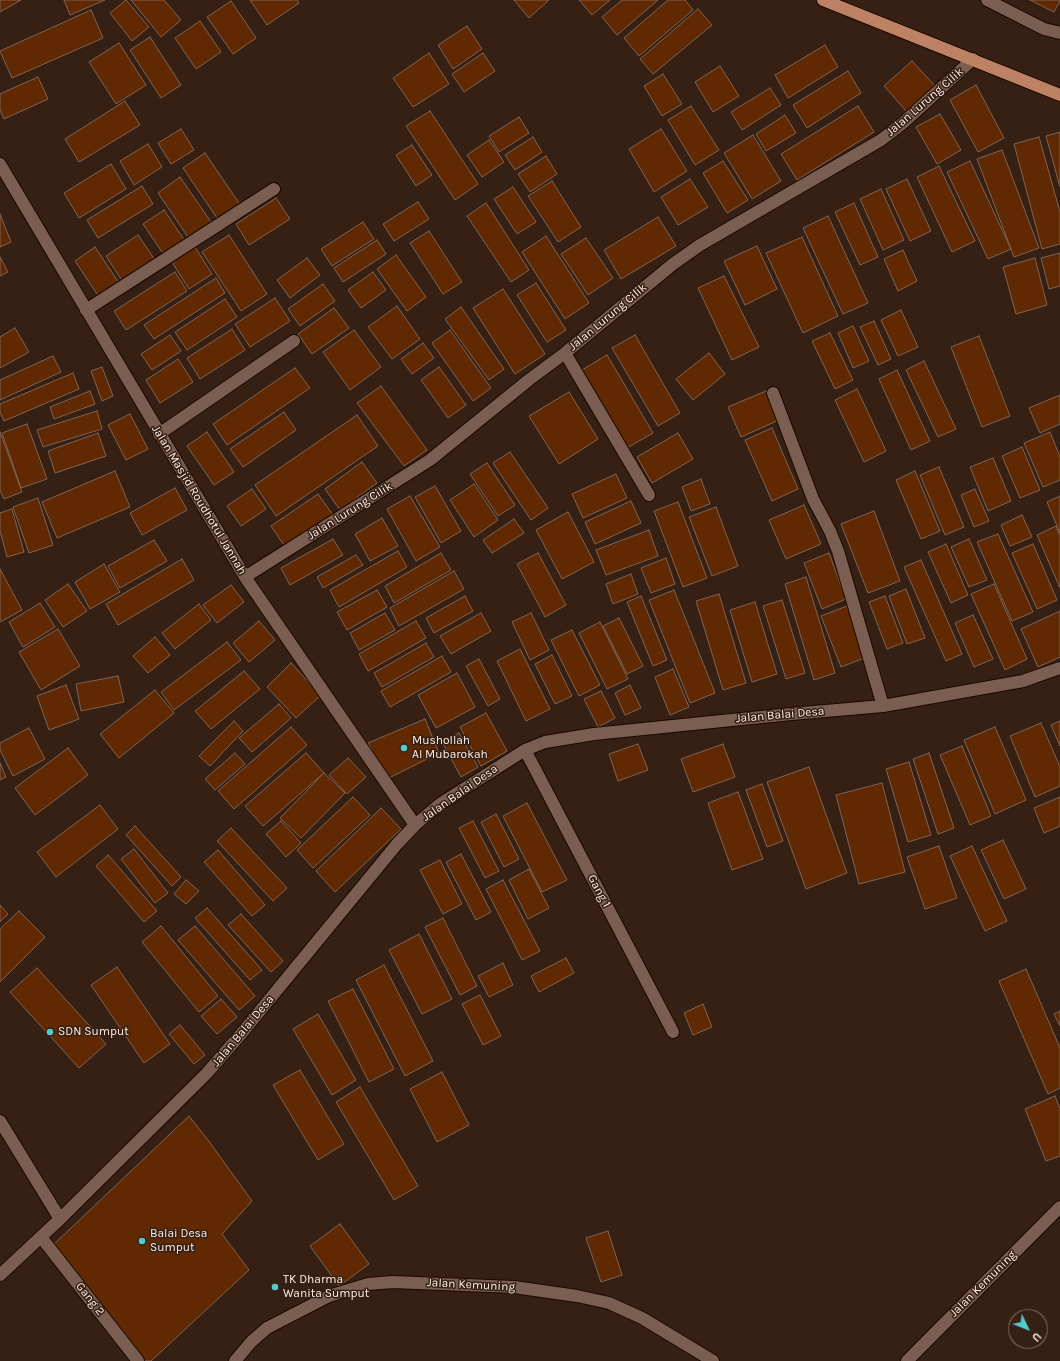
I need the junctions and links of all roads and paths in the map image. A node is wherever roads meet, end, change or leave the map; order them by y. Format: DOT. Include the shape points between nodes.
graph roads {
  1 [pos="823,0"];
  2 [pos="987,0"];
  3 [pos="1060,33"];
  4 [pos="973,60"];
  5 [pos="1060,95"];
  6 [pos="0,164"];
  7 [pos="274,189"];
  8 [pos="86,310"];
  9 [pos="294,341"];
  10 [pos="565,353"];
  11 [pos="773,393"];
  12 [pos="159,434"];
  13 [pos="649,494"];
  14 [pos="244,577"];
  15 [pos="1060,668"];
  16 [pos="883,706"];
  17 [pos="525,750"];
  18 [pos="415,825"];
  19 [pos="673,1032"];
  20 [pos="0,1121"];
  21 [pos="1060,1207"];
  22 [pos="60,1219"];
  23 [pos="41,1237"];
  24 [pos="0,1275"];
  25 [pos="138,1361"];
  26 [pos="235,1361"];
  27 [pos="713,1361"];
  28 [pos="907,1361"];
  1 -- 4 [label="main road"];
  2 -- 3 [label="street" via="1044,29"];
  4 -- 5 [label="main road"];
  4 -- 10 [label="street, Jalan Lurung Cilik" via="881,140 678,260"];
  6 -- 8 [label="street, Jalan Masjid Roudhotul Jannah"];
  7 -- 8 [label="street"];
  8 -- 12 [label="street, Jalan Masjid Roudhotul Jannah"];
  9 -- 12 [label="street"];
  10 -- 13 [label="street"];
  10 -- 14 [label="street, Jalan Lurung Cilik" via="430,460"];
  11 -- 16 [label="street" via="813,499 838,552"];
  12 -- 14 [label="street, Jalan Masjid Roudhotul Jannah"];
  14 -- 18 [label="street, Jalan Masjid Roudhotul Jannah"];
  15 -- 16 [label="street, Jalan Balai Desa" via="1023,681"];
  16 -- 17 [label="street, Jalan Balai Desa" via="594,734 545,742"];
  17 -- 18 [label="street, Jalan Balai Desa" via="440,804"];
  17 -- 19 [label="street, Gang 1"];
  18 -- 22 [label="street, Jalan Balai Desa" via="207,1072"];
  20 -- 22 [label="street"];
  21 -- 28 [label="street, Jalan Kemuning"];
  22 -- 23 [label="street, Jalan Balai Desa"];
  23 -- 24 [label="street, Jalan Balai Desa"];
  23 -- 25 [label="street, Gang 2"];
  26 -- 27 [label="street, Jalan Kemuning" via="267,1328 329,1296 368,1284 393,1282 514,1287 609,1303 642,1318"];
}
